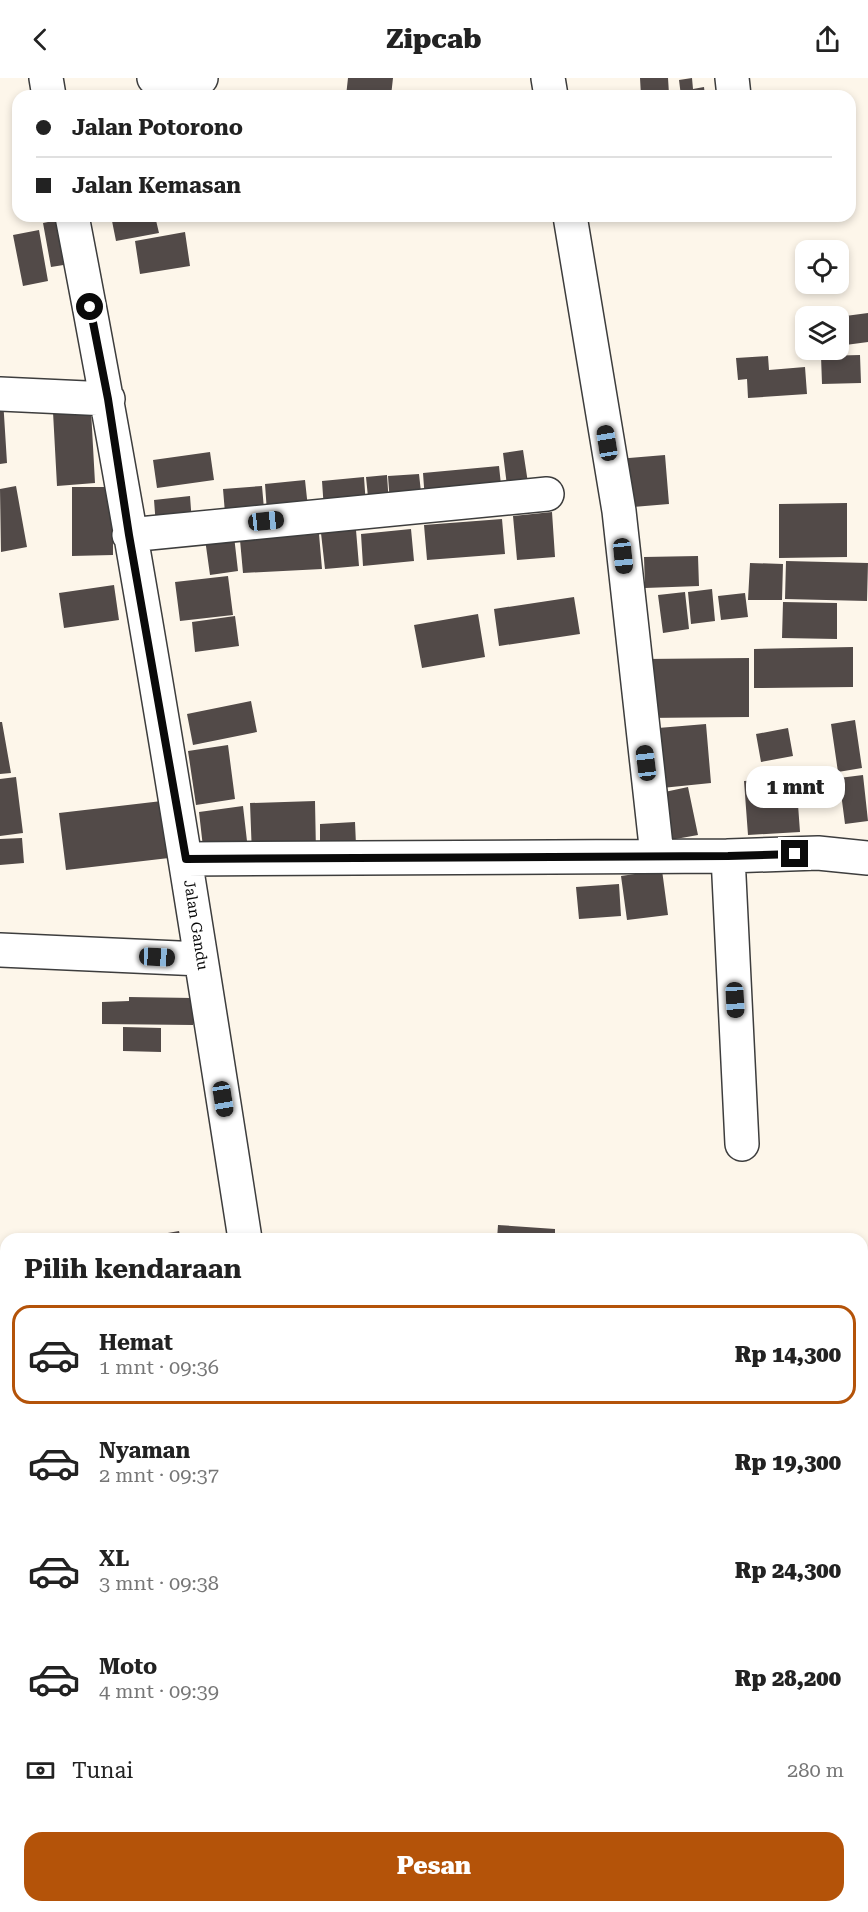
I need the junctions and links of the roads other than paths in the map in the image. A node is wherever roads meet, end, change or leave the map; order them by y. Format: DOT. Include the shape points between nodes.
graph roads {
  1 [pos="154,78"];
  2 [pos="201,78"];
  3 [pos="73,222"];
  4 [pos="571,222"];
  5 [pos="0,393"];
  6 [pos="108,399"];
  7 [pos="547,494"];
  8 [pos="129,535"];
  9 [pos="657,855"];
  10 [pos="728,856"];
  11 [pos="868,858"];
  12 [pos="186,859"];
  13 [pos="0,950"];
  14 [pos="201,959"];
  15 [pos="742,1144"];
  16 [pos="244,1233"];
  1 -- 2 [label="street"];
  3 -- 6 [label="street, Jalan Gandu"];
  4 -- 9 [label="street" via="619,511"];
  5 -- 6 [label="street"];
  6 -- 8 [label="street, Jalan Gandu"];
  7 -- 8 [label="street"];
  8 -- 12 [label="street, Jalan Gandu"];
  9 -- 10 [label="street"];
  9 -- 12 [label="street"];
  10 -- 11 [label="street" via="818,854"];
  10 -- 15 [label="street"];
  12 -- 14 [label="street, Jalan Gandu"];
  13 -- 14 [label="street"];
  14 -- 16 [label="street, Jalan Gandu"];
}
